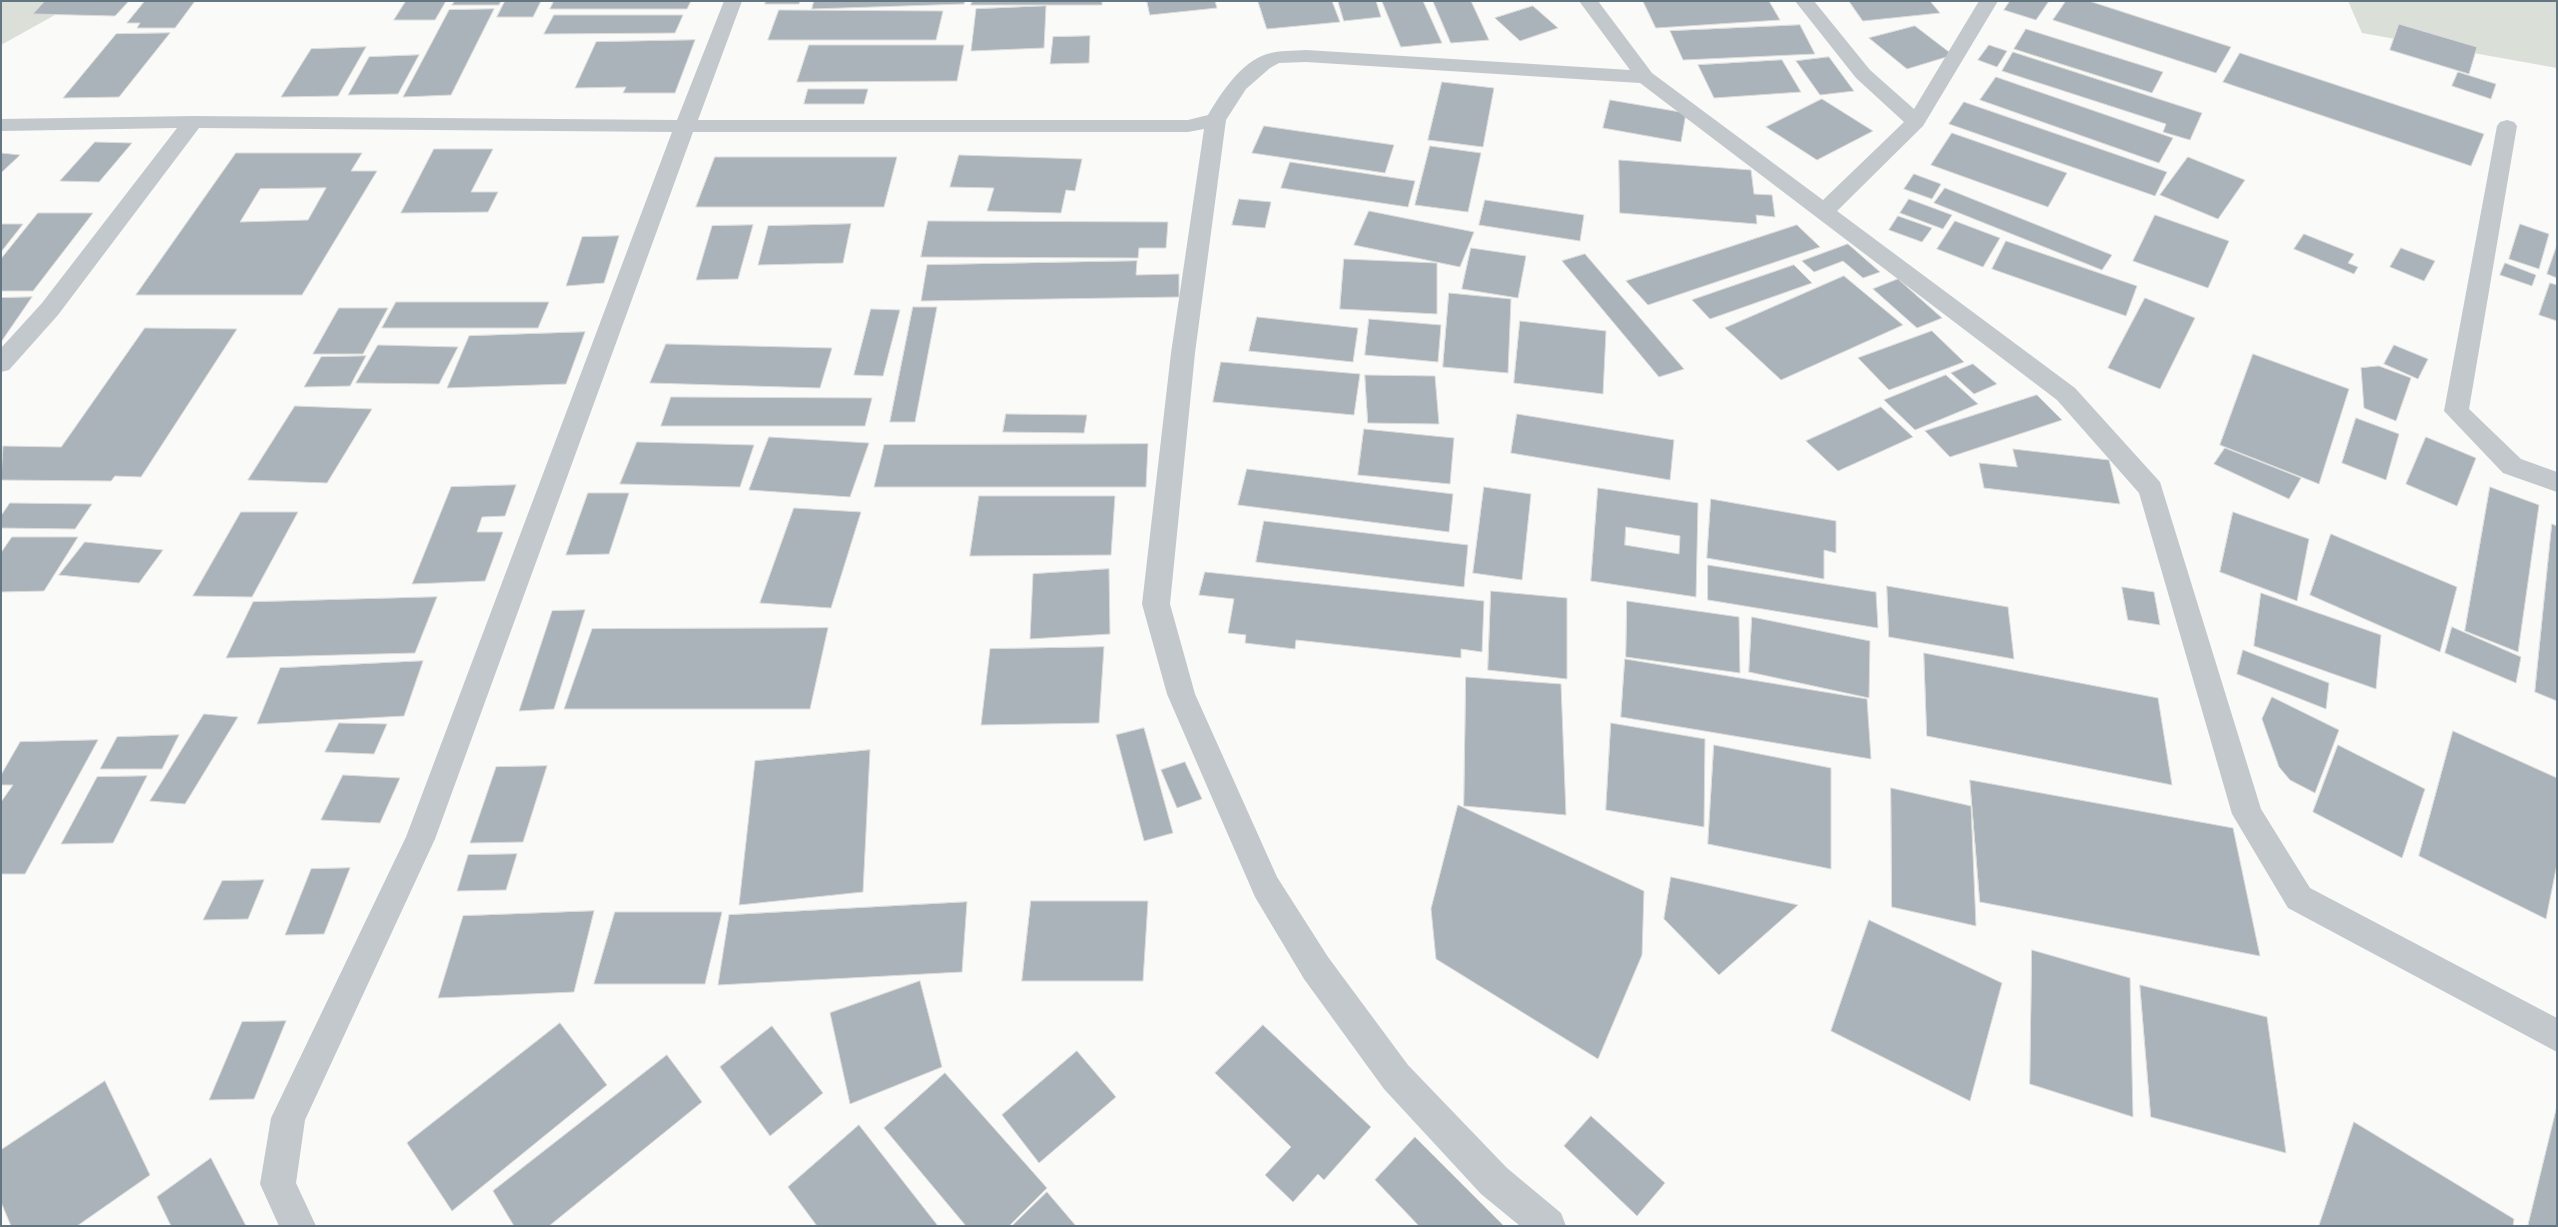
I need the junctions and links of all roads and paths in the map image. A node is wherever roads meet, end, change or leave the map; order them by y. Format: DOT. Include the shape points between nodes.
graph roads {
  1 [pos="733,1"];
  2 [pos="1588,1"];
  3 [pos="1804,1"];
  4 [pos="1989,1"];
  5 [pos="1645,77"];
  6 [pos="1216,120"];
  7 [pos="193,122"];
  8 [pos="1916,122"];
  9 [pos="1,125"];
  10 [pos="685,126"];
  11 [pos="2507,126"];
  12 [pos="1823,212"];
  13 [pos="1,364"];
  14 [pos="2557,482"];
  15 [pos="2557,1036"];
  16 [pos="298,1226"];
  17 [pos="1548,1226"];
  1 -- 10 [label="street"];
  2 -- 5 [label="street"];
  3 -- 8 [label="street" via="1863,74"];
  4 -- 8 [label="street"];
  5 -- 6 [label="street" via="1306,56 1272,58 1255,68 1226,102"];
  5 -- 12 [label="street"];
  6 -- 10 [label="street" via="1188,126"];
  6 -- 17 [label="street" via="1183,353 1156,604 1181,694 1266,888 1316,968 1396,1077 1494,1181"];
  7 -- 9 [label="street"];
  7 -- 10 [label="street"];
  7 -- 13 [label="street" via="50,309"];
  8 -- 12 [label="street"];
  10 -- 16 [label="street" via="420,839 288,1118 278,1184"];
  11 -- 14 [label="street" via="2456,411 2512,466"];
  12 -- 15 [label="street" via="2066,394 2151,489 2248,814 2299,898"];
}
